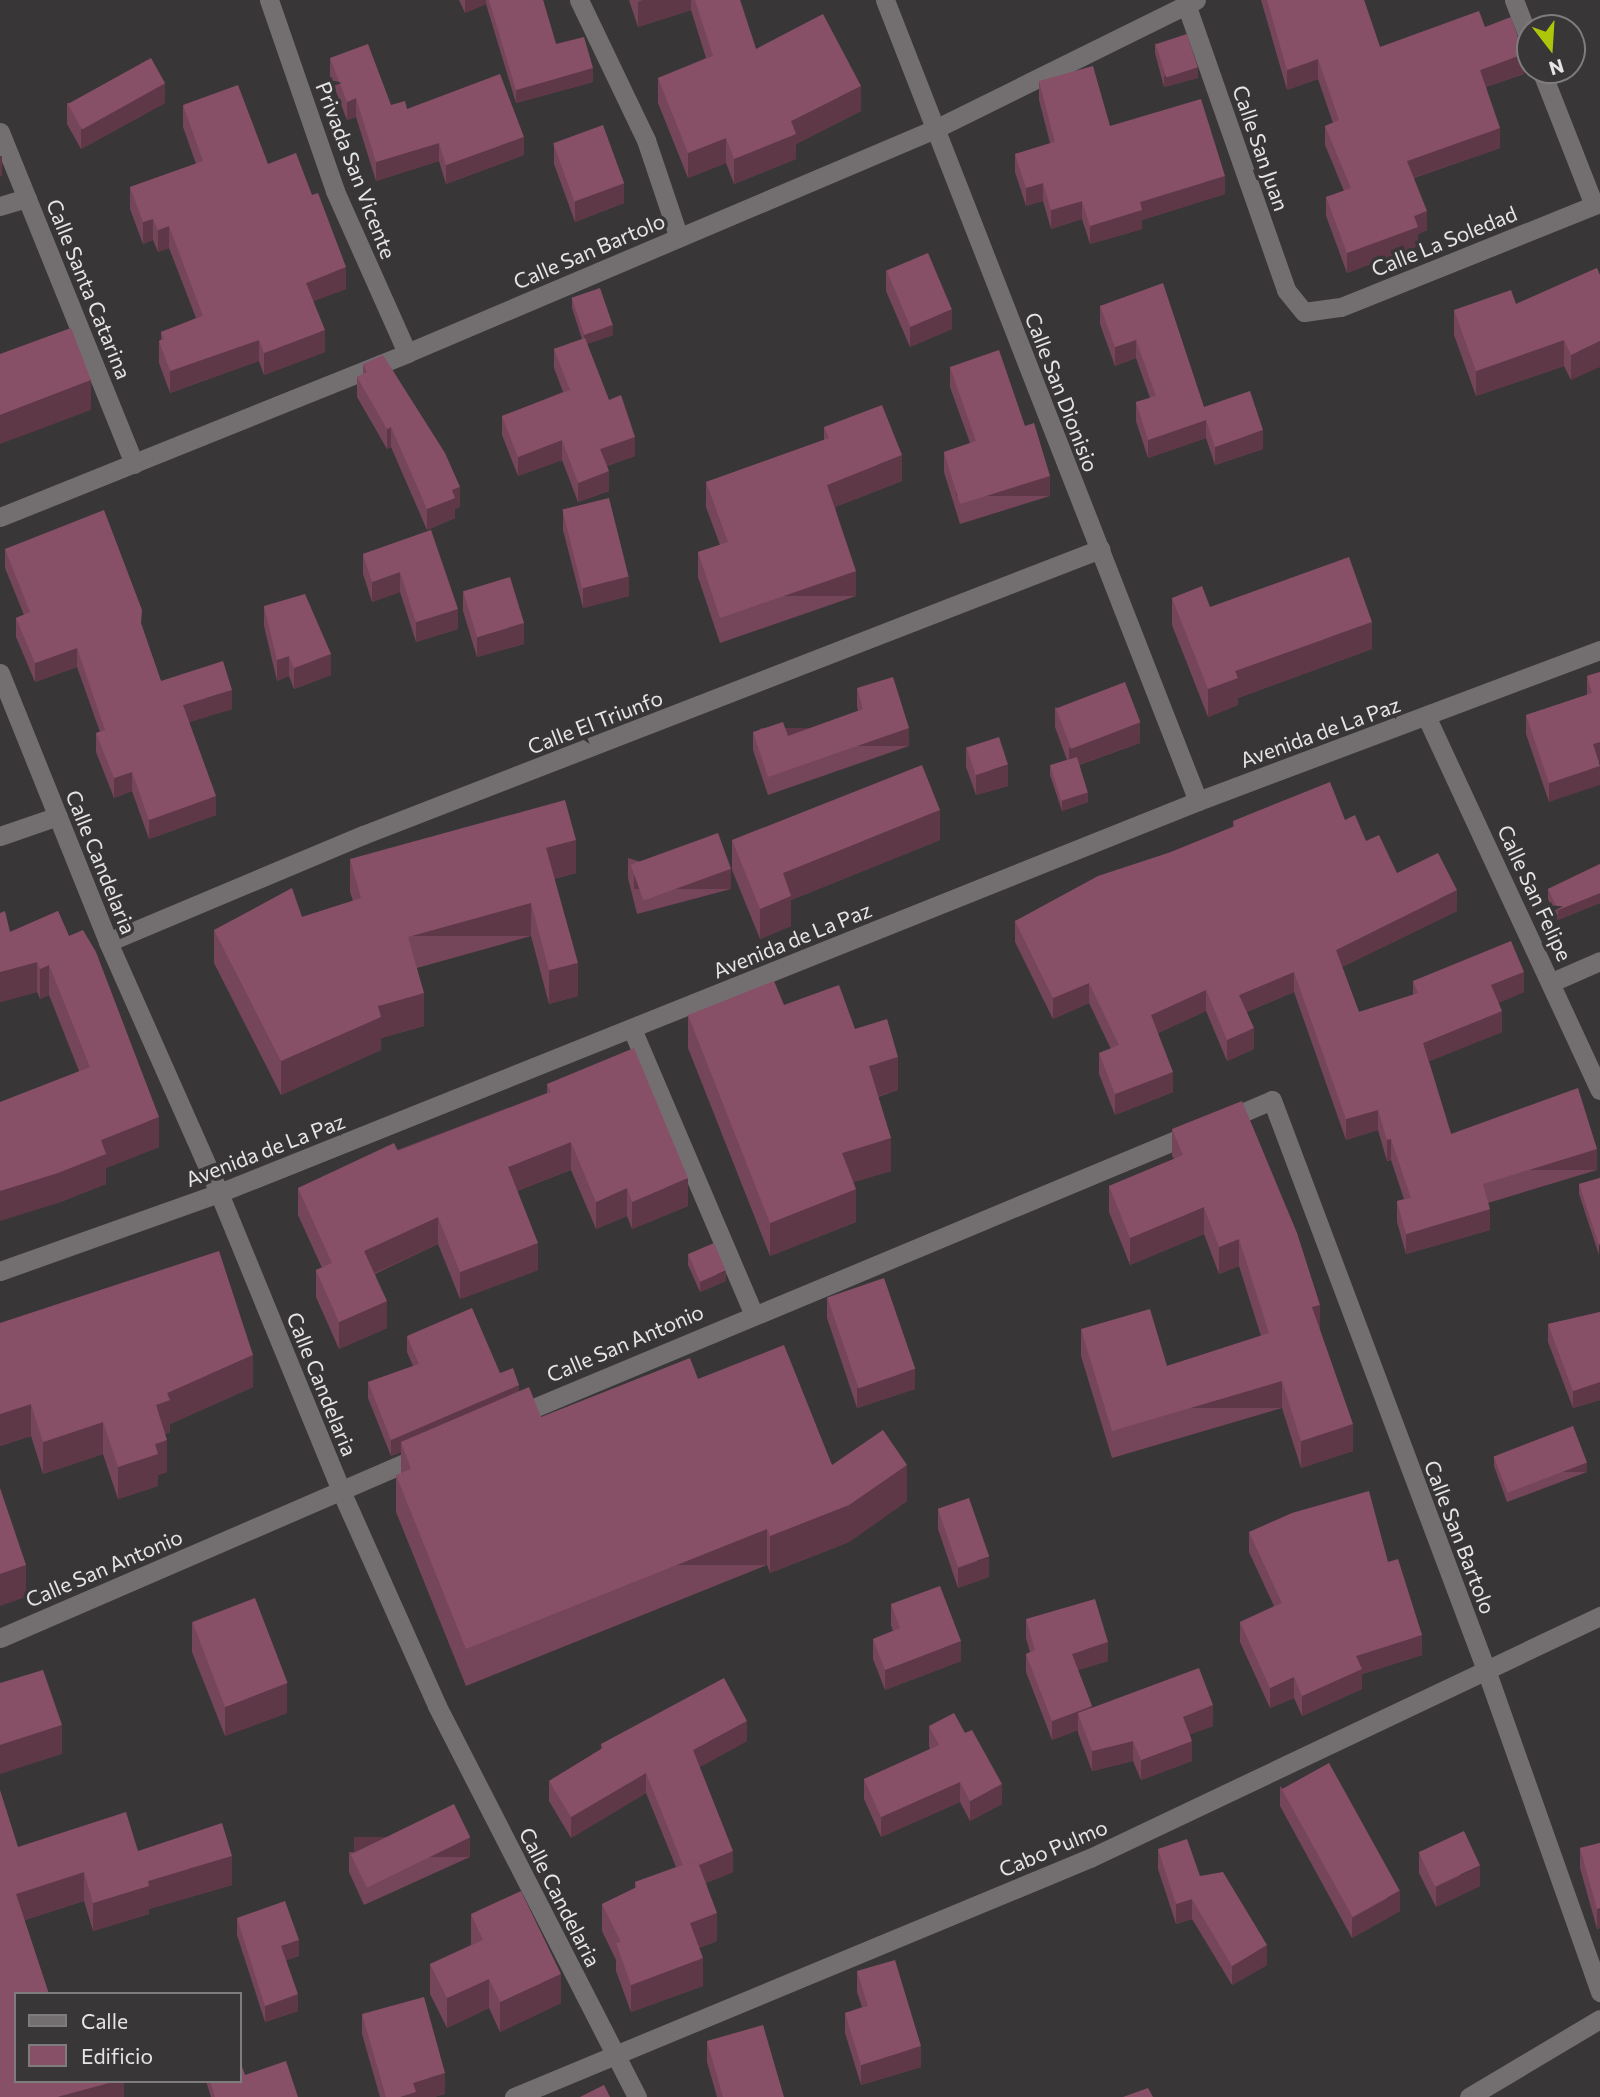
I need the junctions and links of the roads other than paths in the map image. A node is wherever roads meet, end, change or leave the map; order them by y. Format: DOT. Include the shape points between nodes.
graph roads {
  1 [pos="269,0"];
  2 [pos="579,0"];
  3 [pos="885,0"];
  4 [pos="1191,2"];
  5 [pos="1547,84"];
  6 [pos="935,129"];
  7 [pos="0,132"];
  8 [pos="27,198"];
  9 [pos="1597,204"];
  10 [pos="0,206"];
  11 [pos="679,237"];
  12 [pos="1304,312"];
  13 [pos="407,353"];
  14 [pos="134,464"];
  15 [pos="0,517"];
  16 [pos="1100,549"];
  17 [pos="1600,650"];
  18 [pos="0,673"];
  19 [pos="1427,718"];
  20 [pos="1198,801"];
  21 [pos="58,816"];
  22 [pos="0,836"];
  23 [pos="108,942"];
  24 [pos="1600,961"];
  25 [pos="1552,982"];
  26 [pos="632,1029"];
  27 [pos="1600,1090"];
  28 [pos="1272,1100"];
  29 [pos="219,1193"];
  30 [pos="0,1271"];
  31 [pos="753,1314"];
  32 [pos="489,1427"];
  33 [pos="440,1448"];
  34 [pos="341,1491"];
  35 [pos="1600,1616"];
  36 [pos="0,1638"];
  37 [pos="1485,1667"];
  38 [pos="1600,1992"];
  39 [pos="1600,2019"];
  40 [pos="614,2053"];
  41 [pos="514,2097"];
  42 [pos="638,2097"];
  43 [pos="1469,2097"];
  1 -- 13 [label="street, Privada San Vicente" via="335,191"];
  2 -- 11 [label="street" via="646,139"];
  3 -- 6 [label="street, Calle San Dionisio"];
  4 -- 6 [label="street, Calle San Bartolo"];
  4 -- 12 [label="street, Calle San Juan" via="1286,289"];
  5 -- 9 [label="street"];
  6 -- 11 [label="street, Calle San Bartolo"];
  6 -- 16 [label="street, Calle San Dionisio"];
  7 -- 8 [label="street, Calle Santa Catarina"];
  8 -- 10 [label="street"];
  8 -- 14 [label="street, Calle Santa Catarina"];
  9 -- 12 [label="street, Calle La Soledad" via="1341,307"];
  11 -- 13 [label="street, Calle San Bartolo"];
  13 -- 14 [label="street, Calle San Bartolo"];
  14 -- 15 [label="street, Calle San Bartolo"];
  16 -- 20 [label="street, Calle San Dionisio"];
  16 -- 23 [label="street, Calle El Triunfo" via="363,835"];
  17 -- 19 [label="street, Avenida de La Paz"];
  18 -- 21 [label="street, Calle Candelaria"];
  19 -- 20 [label="street, Avenida de La Paz"];
  19 -- 25 [label="street, Calle San Felipe"];
  20 -- 26 [label="street, Avenida de La Paz"];
  21 -- 22 [label="street"];
  21 -- 23 [label="street, Calle Candelaria"];
  23 -- 29 [label="street, Calle Candelaria"];
  24 -- 25 [label="street"];
  25 -- 27 [label="street, Calle San Felipe"];
  26 -- 29 [label="street, Avenida de La Paz"];
  26 -- 31 [label="street"];
  28 -- 31 [label="street, Calle San Antonio"];
  28 -- 37 [label="street, Calle San Bartolo"];
  29 -- 30 [label="street, Avenida de La Paz"];
  29 -- 34 [label="street, Calle Candelaria"];
  31 -- 32 [label="street, Calle San Antonio"];
  33 -- 34 [label="street, Calle San Antonio"];
  34 -- 36 [label="street, Calle San Antonio"];
  34 -- 40 [label="street, Calle Candelaria" via="438,1706"];
  35 -- 37 [label="street, Cabo Pulmo"];
  37 -- 38 [label="street, Calle San Bartolo"];
  37 -- 40 [label="street, Cabo Pulmo" via="1090,1858"];
  39 -- 43 [label="street"];
  40 -- 41 [label="street, Cabo Pulmo"];
  40 -- 42 [label="street, Calle Candelaria"];
}
